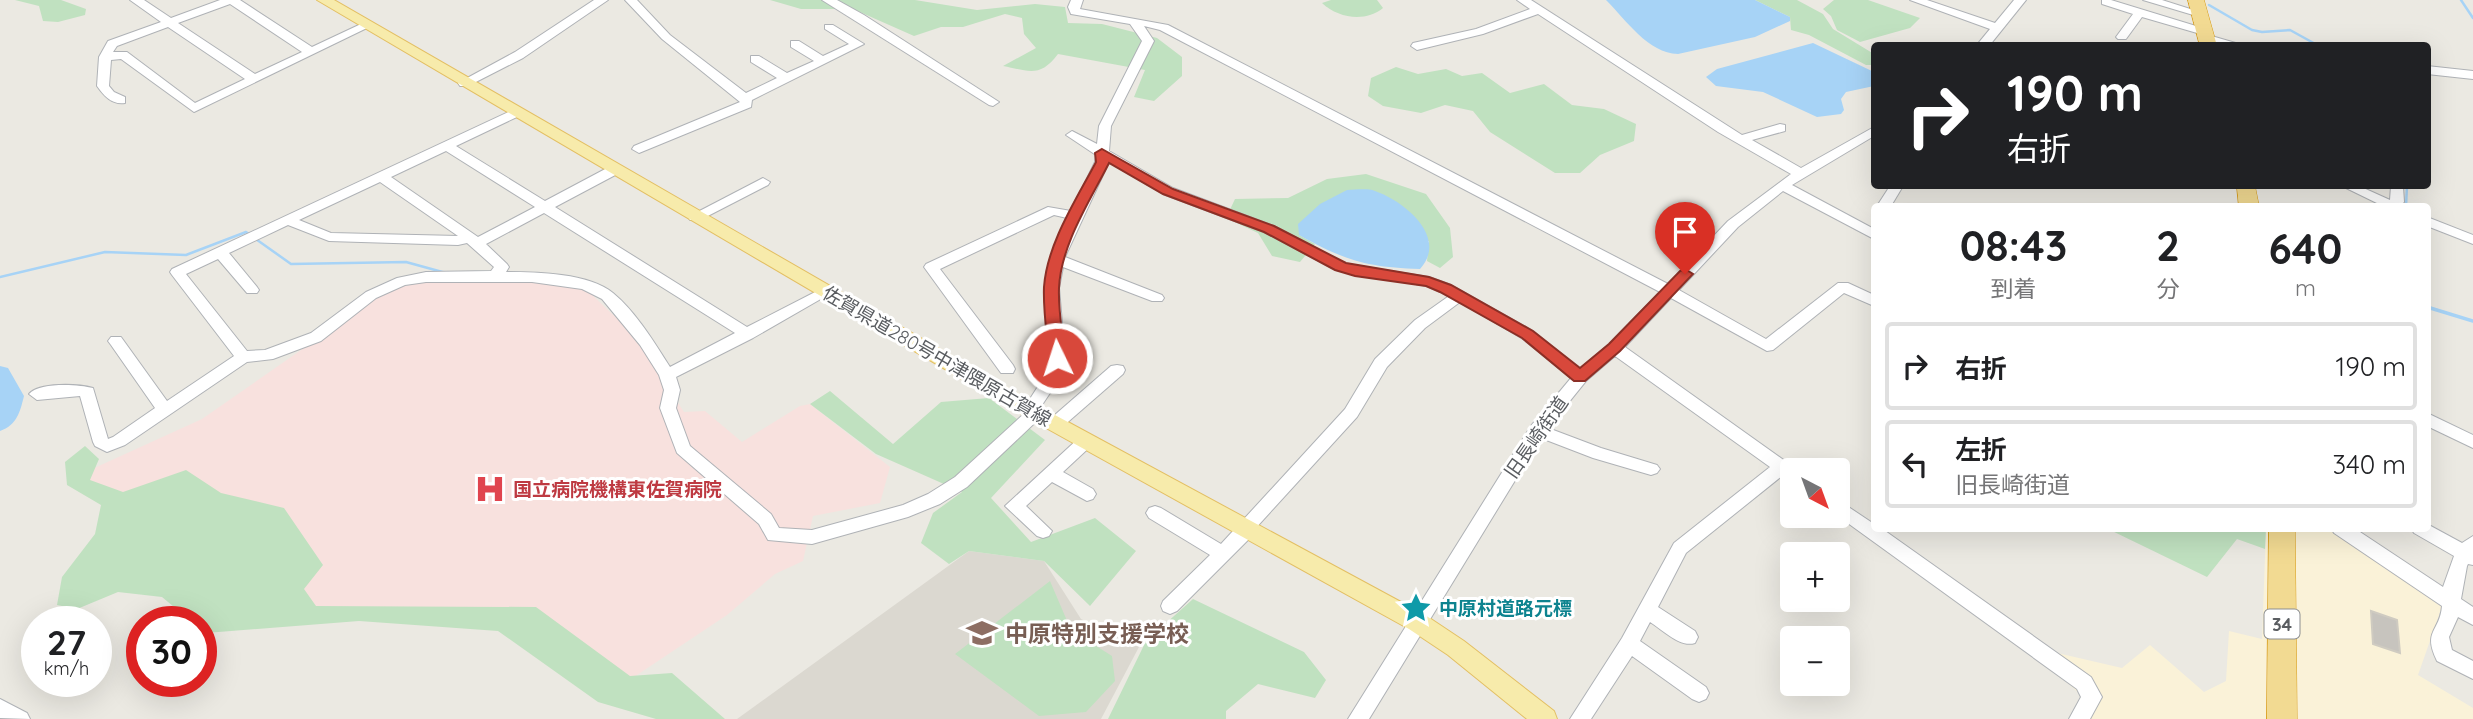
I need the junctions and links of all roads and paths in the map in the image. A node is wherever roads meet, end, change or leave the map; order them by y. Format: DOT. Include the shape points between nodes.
graph roads {
  1 [pos="136,0"];
  2 [pos="231,0"];
  3 [pos="324,0"];
  4 [pos="602,0"];
  5 [pos="631,0"];
  6 [pos="828,0"];
  7 [pos="1077,0"];
  8 [pos="1524,0"];
  9 [pos="1916,0"];
  10 [pos="2020,0"];
  11 [pos="2148,0"];
  12 [pos="2106,2"];
  13 [pos="2198,7"];
  14 [pos="1539,10"];
  15 [pos="2140,12"];
  16 [pos="1134,21"];
  17 [pos="169,23"];
  18 [pos="365,26"];
  19 [pos="829,27"];
  20 [pos="1997,28"];
  21 [pos="2122,37"];
  22 [pos="2207,38"];
  23 [pos="1987,42"];
  24 [pos="795,44"];
  25 [pos="1417,47"];
  26 [pos="311,52"];
  27 [pos="105,57"];
  28 [pos="755,59"];
  29 [pos="823,61"];
  30 [pos="2431,70"];
  31 [pos="2473,75"];
  32 [pos="786,78"];
  33 [pos="254,79"];
  34 [pos="464,83"];
  35 [pos="745,98"];
  36 [pos="121,100"];
  37 [pos="993,102"];
  38 [pos="515,113"];
  39 [pos="1780,128"];
  40 [pos="1871,133"];
  41 [pos="1072,135"];
  42 [pos="1742,139"];
  43 [pos="446,145"];
  44 [pos="639,149"];
  45 [pos="1102,153"];
  46 [pos="614,170"];
  47 [pos="1801,174"];
  48 [pos="381,176"];
  49 [pos="763,182"];
  50 [pos="1782,185"];
  51 [pos="2355,189"];
  52 [pos="2386,203"];
  53 [pos="544,207"];
  54 [pos="1075,216"];
  55 [pos="695,217"];
  56 [pos="288,219"];
  57 [pos="1871,219"];
  58 [pos="2431,223"];
  59 [pos="1861,227"];
  60 [pos="1871,233"];
  61 [pos="473,240"];
  62 [pos="2473,240"];
  63 [pos="219,251"];
  64 [pos="1057,259"];
  65 [pos="495,276"];
  66 [pos="252,290"];
  67 [pos="1670,290"];
  68 [pos="826,292"];
  69 [pos="1460,295"];
  70 [pos="1157,298"];
  71 [pos="1871,300"];
  72 [pos="748,334"];
  73 [pos="116,341"];
  74 [pos="1615,348"];
  75 [pos="243,357"];
  76 [pos="1007,369"];
  77 [pos="1117,370"];
  78 [pos="667,375"];
  79 [pos="1580,377"];
  80 [pos="37,394"];
  81 [pos="165,410"];
  82 [pos="1035,413"];
  83 [pos="2431,421"];
  84 [pos="1055,424"];
  85 [pos="1537,430"];
  86 [pos="1086,441"];
  87 [pos="2473,442"];
  88 [pos="1780,466"];
  89 [pos="1651,469"];
  90 [pos="1051,473"];
  91 [pos="1780,476"];
  92 [pos="1087,494"];
  93 [pos="1850,512"];
  94 [pos="1155,513"];
  95 [pos="1869,521"];
  96 [pos="1245,528"];
  97 [pos="1043,531"];
  98 [pos="1884,532"];
  99 [pos="2282,532"];
  100 [pos="2346,532"];
  101 [pos="2429,532"];
  102 [pos="2470,551"];
  103 [pos="1223,554"];
  104 [pos="2451,602"];
  105 [pos="1170,606"];
  106 [pos="1647,610"];
  107 [pos="2473,617"];
  108 [pos="1417,622"];
  109 [pos="1688,637"];
  110 [pos="1629,644"];
  111 [pos="2473,671"];
  112 [pos="1699,692"];
  113 [pos="0,708"];
  114 [pos="20,719"];
  115 [pos="1358,719"];
  116 [pos="1545,719"];
  117 [pos="1580,719"];
  118 [pos="2079,719"];
  119 [pos="2282,719"];
  1 -- 17 [label="street"];
  2 -- 17 [label="street"];
  2 -- 26 [label="street"];
  3 -- 18 [label="main road, 佐賀県道280号中津隈原古賀線"];
  4 -- 34 [label="street" via="519,55"];
  5 -- 35 [label="street" via="666,37"];
  6 -- 37 [label="street"];
  7 -- 16 [label="street" via="1074,7 1079,14"];
  8 -- 14 [label="street"];
  9 -- 20 [label="street"];
  10 -- 20 [label="street"];
  11 -- 13 [label="street"];
  12 -- 15 [label="street"];
  13 -- 22 [label="highway"];
  14 -- 25 [label="street" via="1479,32"];
  14 -- 42 [label="street"];
  15 -- 21 [label="street"];
  15 -- 22 [label="street"];
  16 -- 45 [label="street" via="1148,41 1147,47 1105,126"];
  16 -- 67 [label="street" via="1164,27"];
  17 -- 27 [label="street" via="112,44"];
  17 -- 33 [label="street"];
  18 -- 26 [label="street"];
  18 -- 34 [label="main road, 佐賀県道280号中津隈原古賀線"];
  19 -- 29 [label="street" via="858,44"];
  20 -- 23 [label="street"];
  24 -- 29 [label="street"];
  26 -- 33 [label="street"];
  27 -- 33 [label="street" via="122,55 194,108"];
  27 -- 36 [label="street" via="103,86"];
  28 -- 32 [label="street"];
  29 -- 32 [label="street"];
  30 -- 31 [label="street"];
  32 -- 35 [label="street"];
  34 -- 38 [label="main road, 佐賀県道280号中津隈原古賀線"];
  35 -- 44 [label="street" via="747,104"];
  38 -- 43 [label="street"];
  38 -- 46 [label="main road, 佐賀県道280号中津隈原古賀線"];
  39 -- 42 [label="street"];
  40 -- 47 [label="street, 旧長崎街道"];
  41 -- 45 [label="street"];
  42 -- 47 [label="street"];
  43 -- 48 [label="street"];
  43 -- 53 [label="street"];
  45 -- 54 [label="street" via="1102,162"];
  45 -- 69 [label="street" via="1168,191 1269,229 1341,267 1429,282"];
  46 -- 53 [label="street"];
  46 -- 55 [label="main road, 佐賀県道280号中津隈原古賀線"];
  47 -- 50 [label="street, 旧長崎街道"];
  48 -- 56 [label="street"];
  48 -- 61 [label="street"];
  49 -- 55 [label="street"];
  50 -- 59 [label="street"];
  50 -- 67 [label="street, 旧長崎街道" via="1733,224"];
  51 -- 52 [label="street"];
  53 -- 61 [label="street"];
  53 -- 72 [label="street"];
  54 -- 64 [label="street"];
  54 -- 76 [label="street" via="1053,211 931,267"];
  55 -- 68 [label="main road, 佐賀県道280号中津隈原古賀線"];
  56 -- 61 [label="street" via="329,237"];
  56 -- 63 [label="street"];
  57 -- 59 [label="street"];
  58 -- 62 [label="street"];
  59 -- 60 [label="street"];
  61 -- 65 [label="street" via="502,267"];
  63 -- 66 [label="street"];
  63 -- 75 [label="street" via="177,272"];
  64 -- 70 [label="street"];
  64 -- 82 [label="street" via="1052,288 1057,358 1054,375 1034,405"];
  65 -- 75 [label="street" via="426,277 393,284 316,337 267,355"];
  65 -- 78 [label="street" via="586,285 607,296 646,341"];
  67 -- 71 [label="street" via="1767,346 1843,286"];
  67 -- 74 [label="street, 旧長崎街道"];
  68 -- 72 [label="street"];
  68 -- 82 [label="main road, 佐賀県道280号中津隈原古賀線"];
  69 -- 79 [label="street" via="1528,335"];
  69 -- 96 [label="street" via="1420,324 1381,363 1351,413"];
  72 -- 78 [label="street"];
  73 -- 81 [label="street"];
  74 -- 79 [label="street, 旧長崎街道"];
  74 -- 88 [label="street"];
  75 -- 81 [label="street"];
  77 -- 84 [label="street"];
  78 -- 82 [label="street" via="672,390 668,408 683,449 765,519 774,535 812,537 934,499 961,482"];
  79 -- 85 [label="street, 旧長崎街道"];
  80 -- 81 [label="street" via="87,392 101,442 107,446"];
  82 -- 84 [label="main road, 佐賀県道280号中津隈原古賀線"];
  83 -- 87 [label="street"];
  84 -- 86 [label="main road, 佐賀県道280号中津隈原古賀線"];
  85 -- 89 [label="street"];
  85 -- 108 [label="street, 旧長崎街道"];
  86 -- 90 [label="street"];
  86 -- 96 [label="main road, 佐賀県道280号中津隈原古賀線"];
  90 -- 92 [label="street"];
  90 -- 97 [label="street" via="1014,506"];
  91 -- 106 [label="street" via="1680,548"];
  93 -- 95 [label="street"];
  94 -- 103 [label="street"];
  96 -- 103 [label="street"];
  96 -- 108 [label="main road, 佐賀県道280号中津隈原古賀線"];
  98 -- 118 [label="street" via="2084,683 2092,697"];
  99 -- 119 [label="highway, 34"];
  100 -- 104 [label="street"];
  101 -- 102 [label="street"];
  102 -- 104 [label="street" via="2449,596"];
  103 -- 105 [label="street"];
  104 -- 107 [label="street"];
  104 -- 111 [label="street" via="2452,610 2439,637 2444,654"];
  106 -- 109 [label="street"];
  106 -- 110 [label="street"];
  108 -- 115 [label="street, 旧長崎街道"];
  108 -- 116 [label="main road, 佐賀県道280号中津隈原古賀線"];
  110 -- 112 [label="street"];
  110 -- 117 [label="street"];
  113 -- 114 [label="street"];
}
